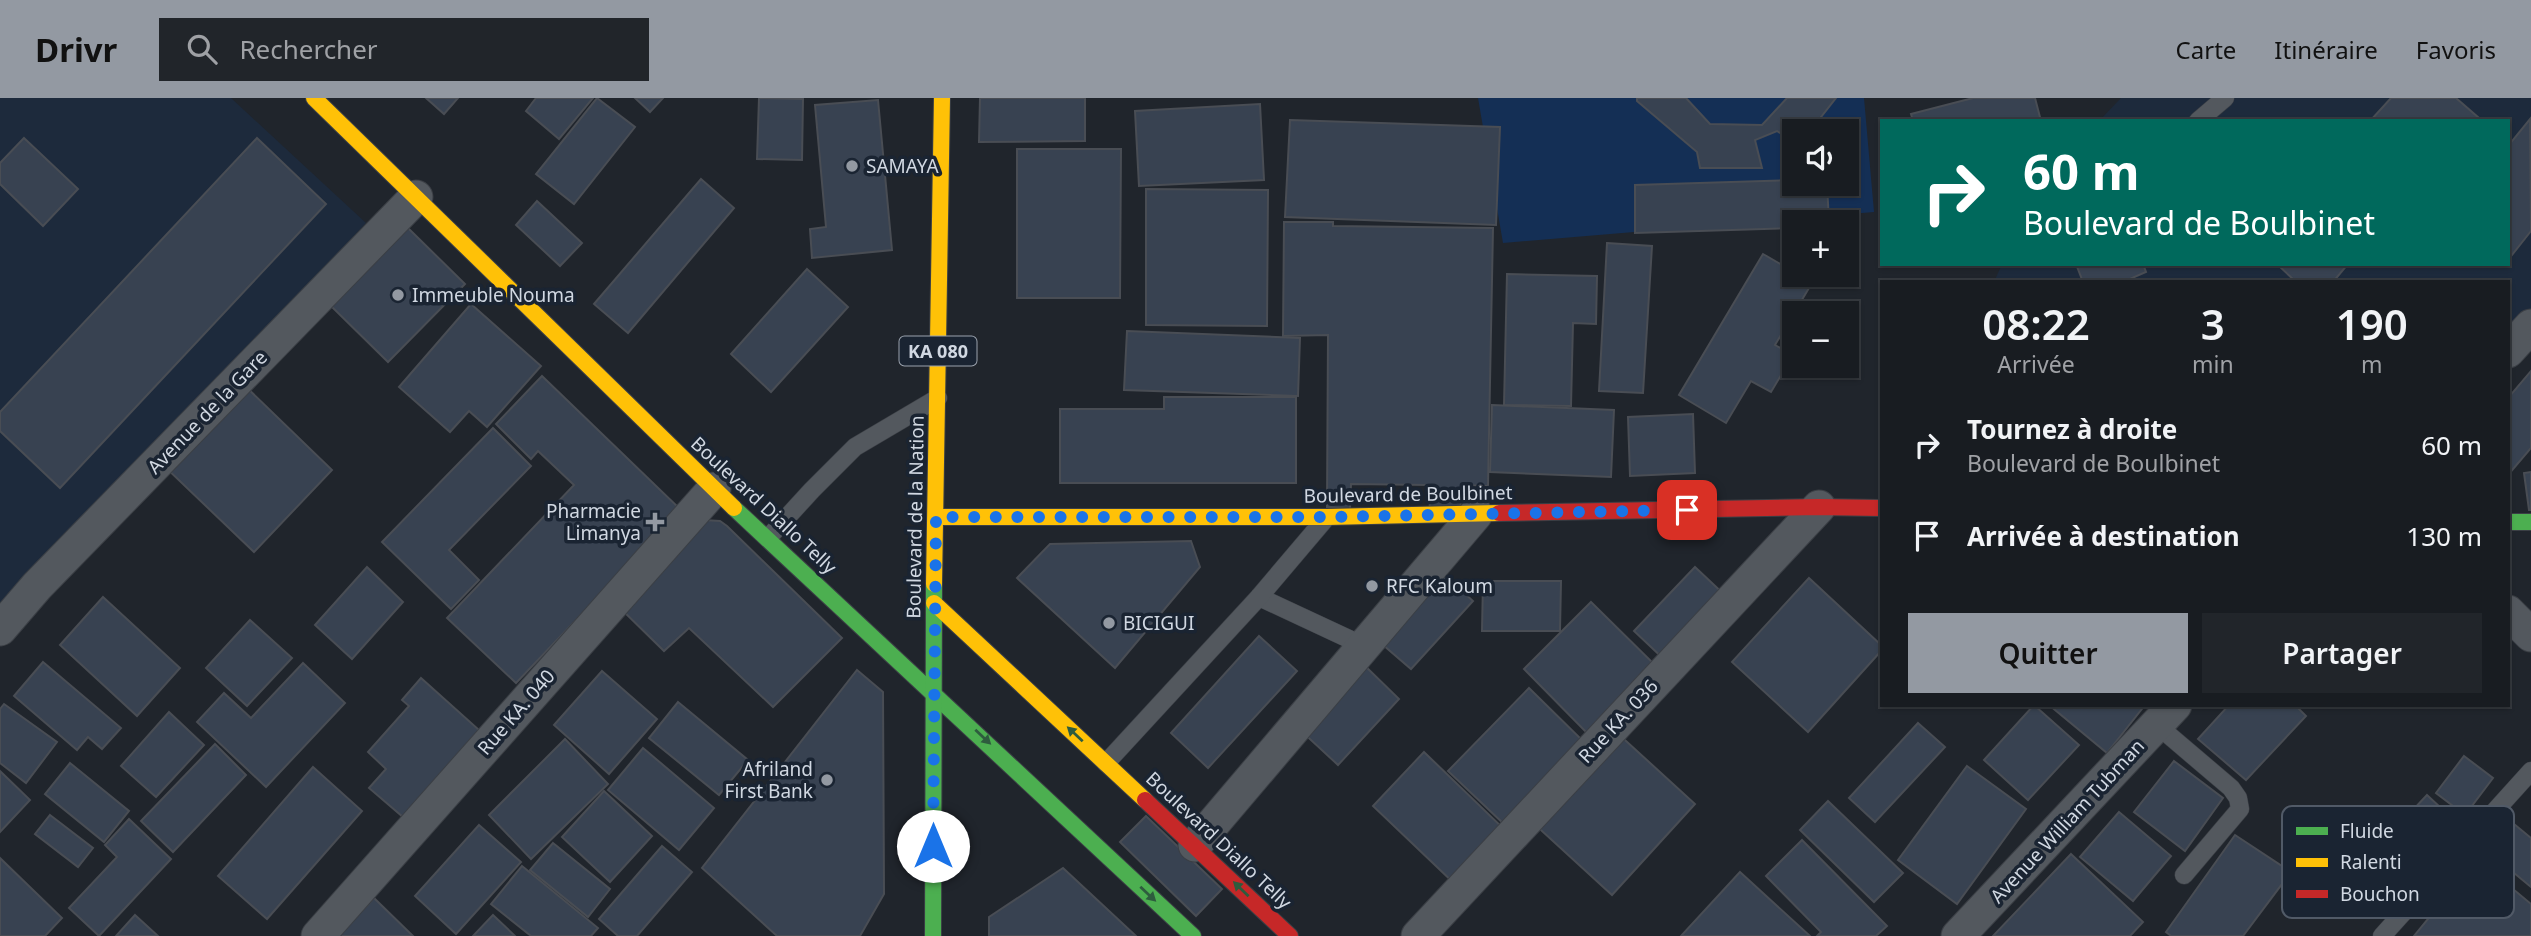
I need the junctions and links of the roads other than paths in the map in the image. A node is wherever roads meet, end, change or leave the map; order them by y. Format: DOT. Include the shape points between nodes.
graph roads {
  1 [pos="314,98"];
  2 [pos="942,98"];
  3 [pos="2225,98"];
  4 [pos="2200,119"];
  5 [pos="416,197"];
  6 [pos="2531,326"];
  7 [pos="2510,349"];
  8 [pos="938,398"];
  9 [pos="714,489"];
  10 [pos="1819,507"];
  11 [pos="1880,508"];
  12 [pos="1476,514"];
  13 [pos="936,517"];
  14 [pos="1327,517"];
  15 [pos="2510,522"];
  16 [pos="2531,522"];
  17 [pos="768,538"];
  18 [pos="1259,597"];
  19 [pos="934,603"];
  20 [pos="2510,614"];
  21 [pos="0,629"];
  22 [pos="2531,635"];
  23 [pos="1364,646"];
  24 [pos="933,691"];
  25 [pos="2166,715"];
  26 [pos="1106,763"];
  27 [pos="2531,771"];
  28 [pos="2499,806"];
  29 [pos="1195,845"];
  30 [pos="2184,874"];
  31 [pos="2398,918"];
  32 [pos="929,932"];
  33 [pos="318,936"];
  34 [pos="1193,936"];
  35 [pos="1290,936"];
  36 [pos="1418,936"];
  37 [pos="1958,936"];
  38 [pos="2382,936"];
  1 -- 5 [label="main road, Boulevard Diallo Telly"];
  2 -- 8 [label="main road, Boulevard de la Nation / KA 080"];
  3 -- 4 [label="lane"];
  5 -- 9 [label="main road, Boulevard Diallo Telly"];
  5 -- 21 [label="street, Avenue de la Gare"];
  6 -- 7 [label="street"];
  8 -- 13 [label="main road, Boulevard de la Nation / KA 080"];
  8 -- 17 [label="lane" via="855,447"];
  9 -- 17 [label="main road, Boulevard Diallo Telly"];
  9 -- 33 [label="street, Rue KA. 040"];
  10 -- 11 [label="main road, Boulevard de Boulbinet"];
  10 -- 12 [label="main road, Boulevard de Boulbinet"];
  10 -- 36 [label="street, Rue KA. 036"];
  12 -- 14 [label="main road, Boulevard de Boulbinet"];
  12 -- 23 [label="street"];
  13 -- 14 [label="main road, Boulevard de Boulbinet"];
  13 -- 19 [label="main road, Boulevard de la Nation / KA 080"];
  14 -- 18 [label="lane"];
  15 -- 16 [label="main road"];
  17 -- 24 [label="main road, Boulevard Diallo Telly"];
  18 -- 23 [label="lane"];
  18 -- 26 [label="lane"];
  19 -- 24 [label="main road, Boulevard de la Nation"];
  26 -- 19 [label="main road, Boulevard Diallo Telly, one-way"];
  20 -- 22 [label="street"];
  23 -- 29 [label="street"];
  24 -- 32 [label="main road, Boulevard de la Nation"];
  24 -- 34 [label="main road, Boulevard Diallo Telly, one-way"];
  25 -- 30 [label="lane" via="2231,788 2240,809"];
  25 -- 37 [label="street, Avenue William Tubman"];
  26 -- 29 [label="main road, Boulevard Diallo Telly"];
  27 -- 28 [label="lane"];
  35 -- 29 [label="main road, Boulevard Diallo Telly, one-way"];
  31 -- 38 [label="lane"];
}
